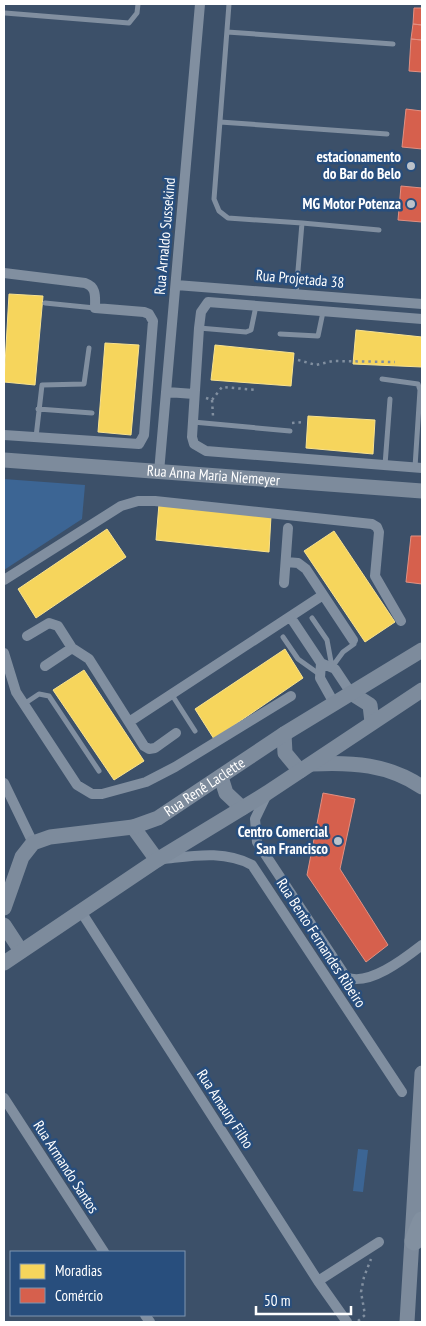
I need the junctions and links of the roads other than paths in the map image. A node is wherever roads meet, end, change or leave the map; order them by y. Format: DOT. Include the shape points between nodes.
graph roads {
  1 [pos="138,4"];
  2 [pos="200,4"];
  3 [pos="229,4"];
  4 [pos="5,13"];
  5 [pos="227,32"];
  6 [pos="393,44"];
  7 [pos="220,122"];
  8 [pos="387,134"];
  9 [pos="302,223"];
  10 [pos="379,230"];
  11 [pos="4,273"];
  12 [pos="176,284"];
  13 [pos="296,294"];
  14 [pos="45,303"];
  15 [pos="422,304"];
  16 [pos="256,306"];
  17 [pos="95,308"];
  18 [pos="323,311"];
  19 [pos="422,319"];
  20 [pos="199,328"];
  21 [pos="152,333"];
  22 [pos="280,334"];
  23 [pos="171,335"];
  24 [pos="89,348"];
  25 [pos="382,379"];
  26 [pos="167,392"];
  27 [pos="194,394"];
  28 [pos="390,399"];
  29 [pos="38,409"];
  30 [pos="92,413"];
  31 [pos="192,422"];
  32 [pos="290,431"];
  33 [pos="4,435"];
  34 [pos="36,438"];
  35 [pos="4,460"];
  36 [pos="385,465"];
  37 [pos="419,468"];
  38 [pos="159,472"];
  39 [pos="422,491"];
  40 [pos="288,528"];
  41 [pos="286,562"];
  42 [pos="4,580"];
  43 [pos="284,583"];
  44 [pos="323,595"];
  45 [pos="291,618"];
  46 [pos="312,618"];
  47 [pos="402,621"];
  48 [pos="27,636"];
  49 [pos="283,637"];
  50 [pos="353,640"];
  51 [pos="72,648"];
  52 [pos="422,650"];
  53 [pos="4,653"];
  54 [pos="321,663"];
  55 [pos="45,666"];
  56 [pos="332,666"];
  57 [pos="319,674"];
  58 [pos="422,690"];
  59 [pos="352,693"];
  60 [pos="172,695"];
  61 [pos="292,696"];
  62 [pos="24,704"];
  63 [pos="334,704"];
  64 [pos="129,722"];
  65 [pos="372,722"];
  66 [pos="195,731"];
  67 [pos="176,733"];
  68 [pos="284,734"];
  69 [pos="306,767"];
  70 [pos="99,771"];
  71 [pos="221,778"];
  72 [pos="4,783"];
  73 [pos="422,787"];
  74 [pos="267,793"];
  75 [pos="242,808"];
  76 [pos="133,827"];
  77 [pos="33,843"];
  78 [pos="157,860"];
  79 [pos="4,908"];
  80 [pos="80,910"];
  81 [pos="4,925"];
  82 [pos="422,946"];
  83 [pos="21,951"];
  84 [pos="4,963"];
  85 [pos="422,1073"];
  86 [pos="402,1092"];
  87 [pos="4,1098"];
  88 [pos="422,1221"];
  89 [pos="414,1241"];
  90 [pos="379,1242"];
  91 [pos="103,1251"];
  92 [pos="318,1281"];
  93 [pos="347,1322"];
  94 [pos="407,1322"];
  1 -- 4 [label="lane" via="137,13 129,23"];
  2 -- 12 [label="street, Rua Arnaldo Sussekind"];
  3 -- 5 [label="lane"];
  5 -- 6 [label="lane"];
  5 -- 7 [label="lane"];
  7 -- 8 [label="lane"];
  7 -- 9 [label="lane" via="214,199 219,211 228,218"];
  9 -- 10 [label="lane"];
  9 -- 13 [label="lane"];
  11 -- 17 [label="street" via="86,283 94,290"];
  12 -- 13 [label="street, Rua Projetada 38"];
  12 -- 23 [label="street, Rua Arnaldo Sussekind"];
  13 -- 15 [label="street, Rua Projetada 38"];
  14 -- 17 [label="lane"];
  16 -- 18 [label="street"];
  16 -- 20 [label="street" via="208,302 201,312"];
  16 -- 20 [label="lane" via="254,324 246,332"];
  17 -- 21 [label="street" via="149,314 153,322"];
  18 -- 19 [label="street"];
  18 -- 22 [label="lane" via="318,336"];
  20 -- 27 [label="street"];
  21 -- 23 [label="street"];
  21 -- 34 [label="street" via="144,434 139,444"];
  23 -- 26 [label="street, Rua Arnaldo Sussekind"];
  24 -- 29 [label="lane" via="84,384 42,385"];
  25 -- 37 [label="lane" via="418,384"];
  26 -- 27 [label="street"];
  26 -- 38 [label="street, Rua Arnaldo Sussekind"];
  27 -- 31 [label="street"];
  28 -- 36 [label="lane"];
  29 -- 30 [label="lane"];
  29 -- 34 [label="lane"];
  31 -- 32 [label="lane"];
  31 -- 36 [label="street" via="194,444 206,451"];
  33 -- 34 [label="street"];
  35 -- 38 [label="street, Rua Anna Maria Niemeyer"];
  36 -- 37 [label="street"];
  38 -- 39 [label="street, Rua Anna Maria Niemeyer"];
  40 -- 41 [label="street"];
  41 -- 43 [label="street"];
  41 -- 44 [label="street" via="303,565"];
  42 -- 47 [label="street" via="121,506 155,500 372,524 379,532 375,568 377,583"];
  44 -- 45 [label="street"];
  44 -- 50 [label="street"];
  45 -- 54 [label="street"];
  45 -- 60 [label="street"];
  46 -- 56 [label="lane" via="327,640"];
  48 -- 51 [label="street" via="54,623"];
  49 -- 57 [label="lane" via="298,660"];
  50 -- 56 [label="lane" via="354,644"];
  51 -- 55 [label="street"];
  51 -- 64 [label="street" via="89,659"];
  52 -- 59 [label="street, Rua Renê Laclette"];
  53 -- 62 [label="street" via="10,678"];
  54 -- 56 [label="street"];
  54 -- 57 [label="street"];
  56 -- 59 [label="street"];
  57 -- 63 [label="street"];
  58 -- 65 [label="street"];
  59 -- 63 [label="street, Rua Renê Laclette"];
  59 -- 65 [label="street" via="370,705"];
  60 -- 64 [label="street"];
  60 -- 66 [label="lane"];
  61 -- 62 [label="street" via="160,775 102,794 92,794 76,785"];
  62 -- 70 [label="lane" via="39,694 49,696"];
  63 -- 68 [label="street, Rua Renê Laclette"];
  64 -- 67 [label="street" via="149,749"];
  65 -- 69 [label="street"];
  68 -- 69 [label="street" via="285,753"];
  68 -- 71 [label="street, Rua Renê Laclette"];
  69 -- 73 [label="street" via="372,765 399,774"];
  69 -- 74 [label="street"];
  71 -- 75 [label="street" via="226,793"];
  71 -- 76 [label="street, Rua Renê Laclette" via="158,818"];
  72 -- 77 [label="street"];
  74 -- 75 [label="street"];
  74 -- 82 [label="street, Rua Bento Fernandes Ribeiro" via="255,819 257,842 346,977 354,981 363,980"];
  75 -- 78 [label="street"];
  76 -- 77 [label="street, Rua Renê Laclette" via="50,836"];
  76 -- 78 [label="street"];
  77 -- 79 [label="street" via="22,857"];
  78 -- 80 [label="street"];
  78 -- 86 [label="street, Rua Bento Fernandes Ribeiro" via="218,856 233,857 252,865"];
  80 -- 83 [label="street"];
  80 -- 92 [label="street, Rua Amaury Filho"];
  81 -- 83 [label="street"];
  83 -- 84 [label="street"];
  85 -- 89 [label="street"];
  87 -- 91 [label="street, Rua Armando Santos"];
  88 -- 89 [label="highway"];
  89 -- 94 [label="street"];
  90 -- 92 [label="street"];
  92 -- 93 [label="street, Rua Amaury Filho"];
}
